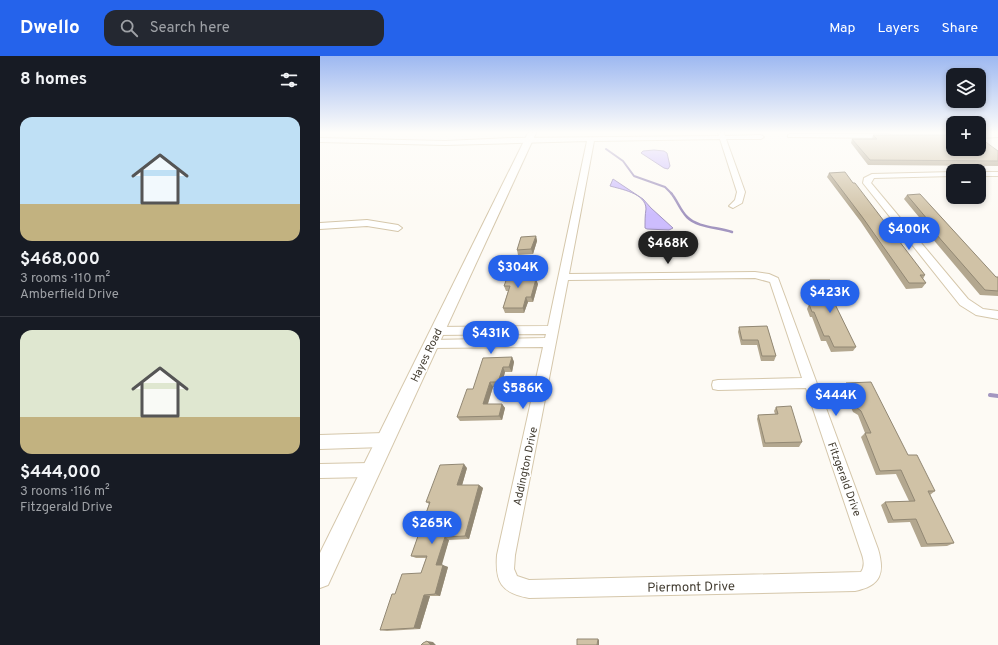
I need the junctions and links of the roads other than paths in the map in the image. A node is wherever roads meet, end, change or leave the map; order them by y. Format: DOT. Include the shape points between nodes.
graph roads {
  1 [pos="518,160"];
  2 [pos="587,160"];
  3 [pos="730,160"];
  4 [pos="946,174"];
  5 [pos="986,174"];
  6 [pos="998,174"];
  7 [pos="733,206"];
  8 [pos="320,226"];
  9 [pos="398,228"];
  10 [pos="564,277"];
  11 [pos="998,315"];
  12 [pos="552,336"];
  13 [pos="434,338"];
  14 [pos="810,383"];
  15 [pos="718,385"];
  16 [pos="384,440"];
  17 [pos="320,442"];
  18 [pos="370,470"];
  19 [pos="320,471"];
  20 [pos="872,572"];
  21 [pos="320,577"];
  22 [pos="508,580"];
  1 -- 13 [label="street, Hayes Road"];
  2 -- 10 [label="street, Addington Drive"];
  3 -- 7 [label="street" via="741,192 739,200"];
  4 -- 11 [label="street" via="872,176 867,183 964,302 981,313"];
  5 -- 6 [label="street"];
  8 -- 9 [label="street" via="368,223"];
  10 -- 12 [label="street, Addington Drive"];
  10 -- 14 [label="street, Fitzgerald Drive" via="755,274 769,277 776,284"];
  12 -- 13 [label="street"];
  12 -- 22 [label="street, Addington Drive" via="506,555 505,568"];
  13 -- 16 [label="street, Hayes Road"];
  14 -- 15 [label="street"];
  14 -- 20 [label="street, Fitzgerald Drive" via="869,549 873,562"];
  16 -- 17 [label="street"];
  16 -- 18 [label="street, Hayes Road"];
  18 -- 19 [label="street"];
  18 -- 21 [label="street, Hayes Road"];
  20 -- 22 [label="street, Piermont Drive" via="866,580 839,582 529,589 516,588"];
}
